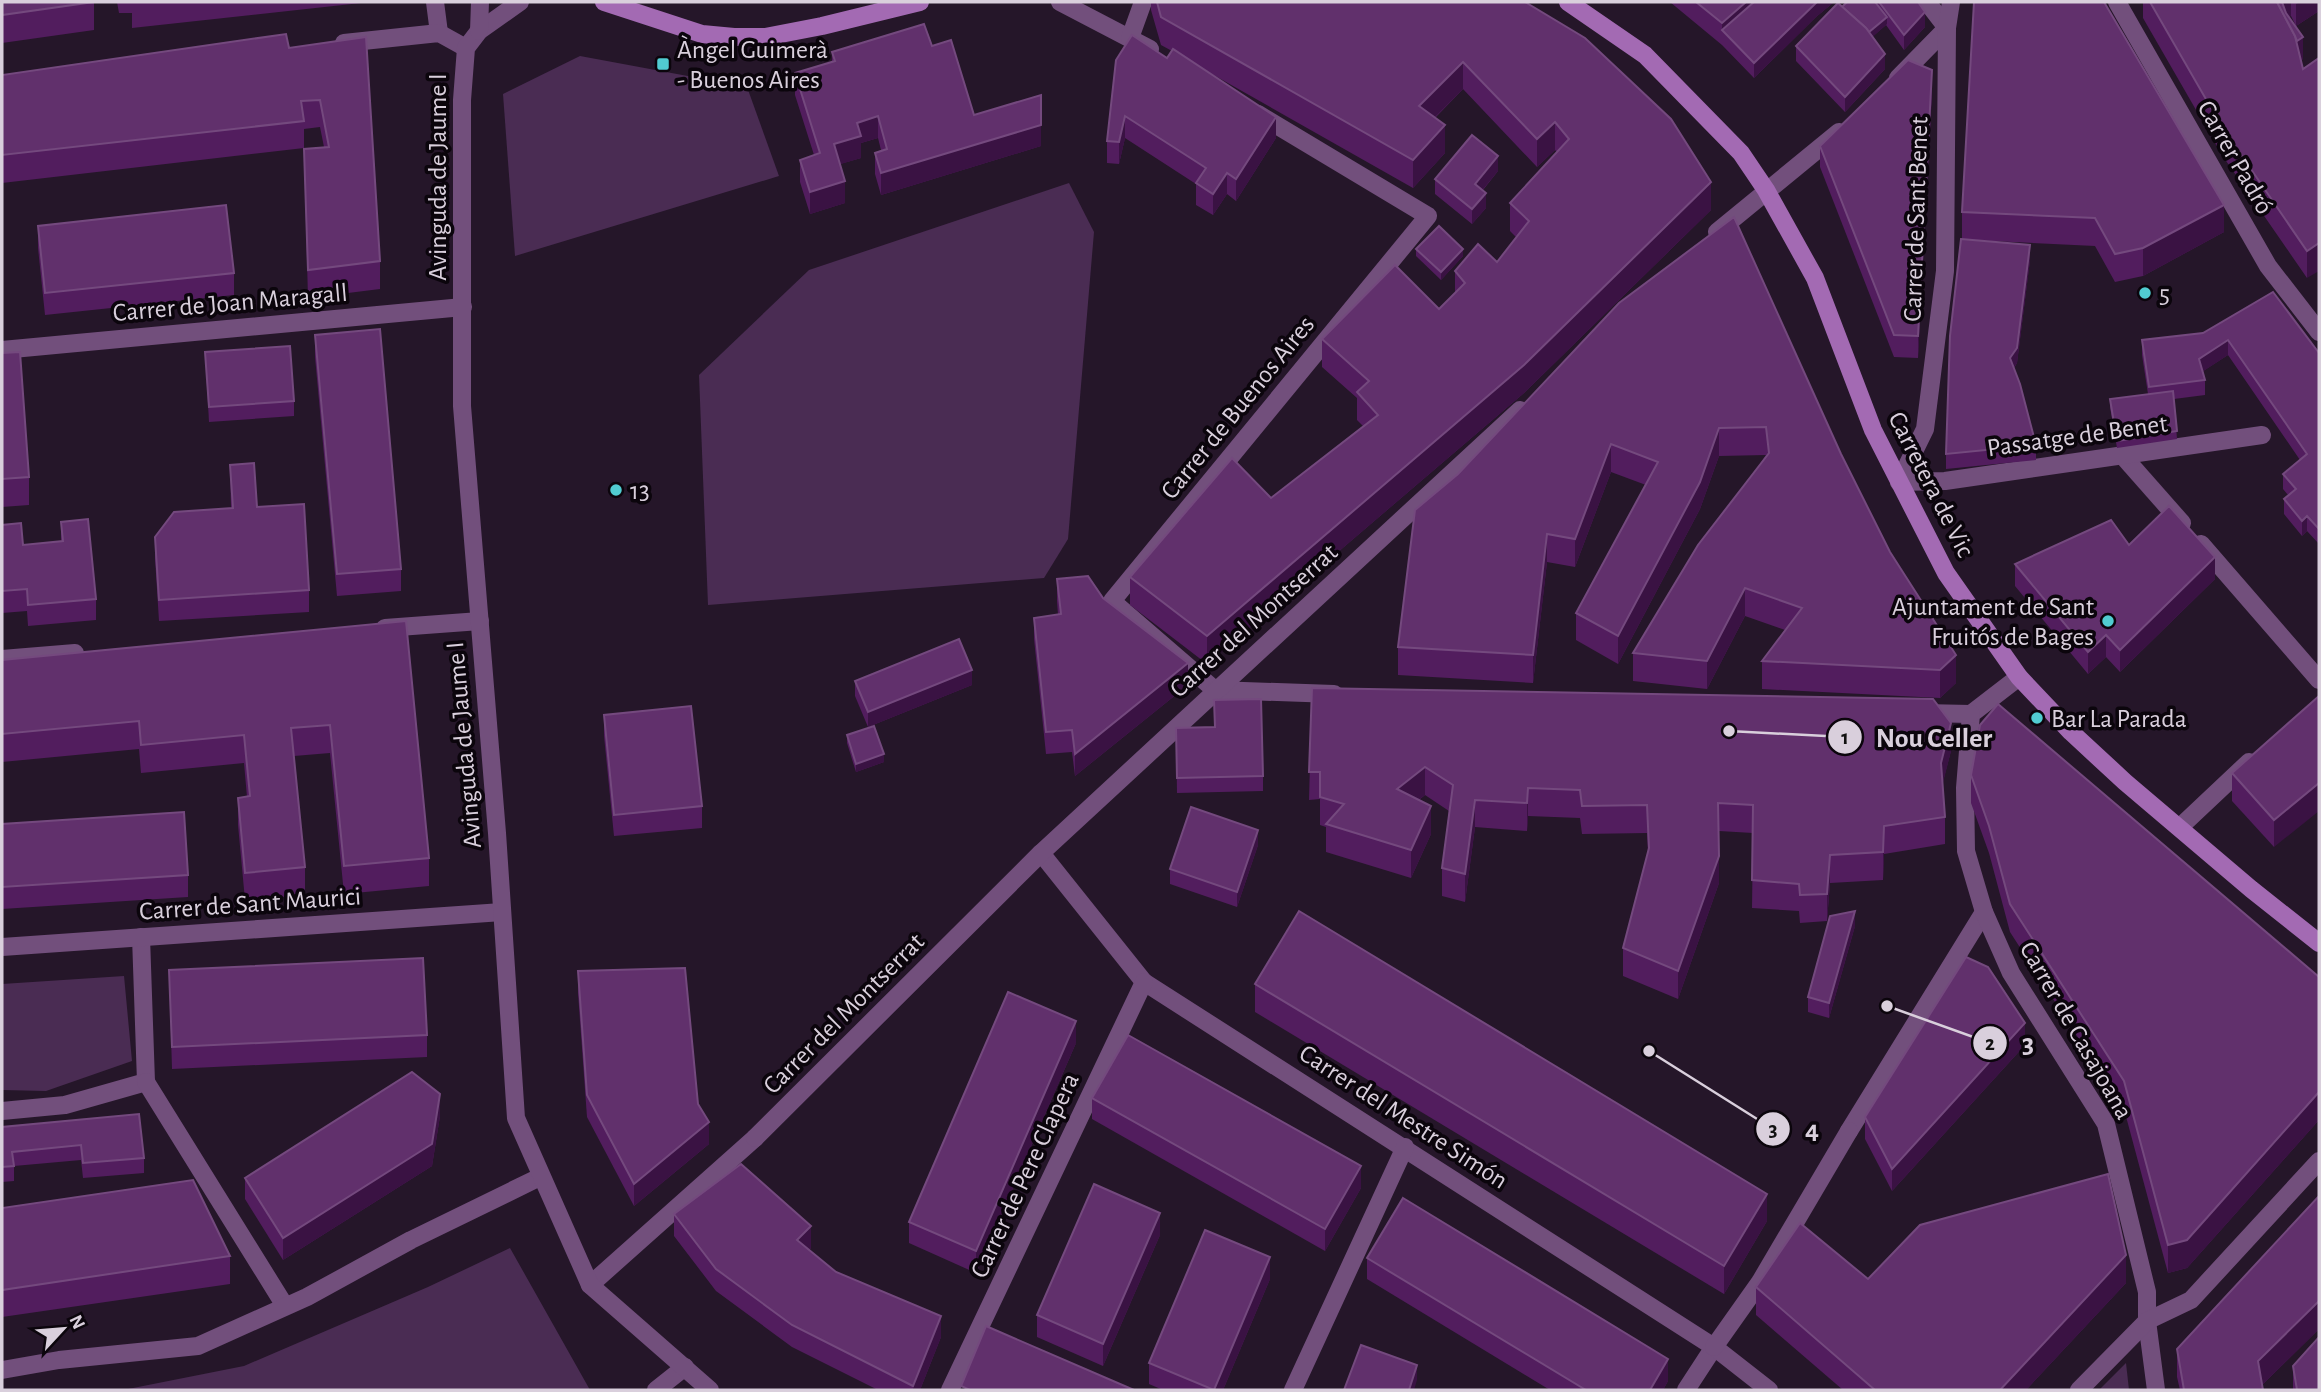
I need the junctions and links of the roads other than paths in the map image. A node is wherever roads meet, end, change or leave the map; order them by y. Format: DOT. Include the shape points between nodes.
graph roads {
  1 [pos="435,2"];
  2 [pos="480,2"];
  3 [pos="520,2"];
  4 [pos="604,2"];
  5 [pos="920,2"];
  6 [pos="1060,2"];
  7 [pos="1143,2"];
  8 [pos="1568,2"];
  9 [pos="1927,2"];
  10 [pos="1951,2"];
  11 [pos="2117,2"];
  12 [pos="1947,28"];
  13 [pos="479,31"];
  14 [pos="439,33"];
  15 [pos="1130,38"];
  16 [pos="330,44"];
  17 [pos="466,48"];
  18 [pos="1166,59"];
  19 [pos="1884,92"];
  20 [pos="1237,102"];
  21 [pos="1856,119"];
  22 [pos="1766,190"];
  23 [pos="1705,243"];
  24 [pos="463,307"];
  25 [pos="2319,331"];
  26 [pos="2,350"];
  27 [pos="1533,397"];
  28 [pos="2262,435"];
  29 [pos="2122,455"];
  30 [pos="1899,482"];
  31 [pos="480,621"];
  32 [pos="370,630"];
  33 [pos="97,651"];
  34 [pos="2,659"];
  35 [pos="2019,677"];
  36 [pos="2319,680"];
  37 [pos="1215,690"];
  38 [pos="1352,694"];
  39 [pos="1902,712"];
  40 [pos="1971,714"];
  41 [pos="2258,754"];
  42 [pos="2180,827"];
  43 [pos="1041,853"];
  44 [pos="502,912"];
  45 [pos="1984,912"];
  46 [pos="141,937"];
  47 [pos="2319,943"];
  48 [pos="2,947"];
  49 [pos="1144,982"];
  50 [pos="146,1082"];
  51 [pos="2,1111"];
  52 [pos="1405,1147"];
  53 [pos="2319,1161"];
  54 [pos="540,1177"];
  55 [pos="590,1285"];
  56 [pos="285,1306"];
  57 [pos="2147,1321"];
  58 [pos="1714,1347"];
  59 [pos="685,1367"];
  60 [pos="2,1370"];
  61 [pos="656,1390"];
  62 [pos="710,1390"];
  63 [pos="950,1390"];
  64 [pos="1293,1390"];
  65 [pos="1686,1390"];
  66 [pos="1769,1390"];
  67 [pos="2079,1390"];
  68 [pos="2156,1390"];
  1 -- 14 [label="street"];
  2 -- 13 [label="street"];
  3 -- 13 [label="street, Avinguda de Jaume I"];
  4 -- 5 [label="main road" via="702,34 765,37"];
  6 -- 15 [label="street"];
  7 -- 15 [label="street"];
  8 -- 22 [label="main road, Carretera de Vic" via="1645,55 1741,153"];
  9 -- 12 [label="street"];
  10 -- 12 [label="street"];
  11 -- 25 [label="street, Carrer Padró" via="2268,266"];
  12 -- 19 [label="street"];
  12 -- 30 [label="street, Carrer de Sant Benet" via="1945,271 1925,429"];
  13 -- 17 [label="street, Avinguda de Jaume I"];
  14 -- 16 [label="street"];
  14 -- 17 [label="street"];
  15 -- 18 [label="street"];
  17 -- 24 [label="street, Avinguda de Jaume I"];
  20 -- 37 [label="street, Carrer de Buenos Aires" via="1428,216 1112,601"];
  21 -- 22 [label="street"];
  22 -- 23 [label="street"];
  22 -- 30 [label="main road, Carretera de Vic" via="1815,278 1873,430"];
  24 -- 26 [label="street, Carrer de Joan Maragall"];
  24 -- 31 [label="street, Avinguda de Jaume I" via="462,406"];
  27 -- 37 [label="street, Carrer del Montserrat"];
  28 -- 29 [label="street, Passatge de Benet"];
  29 -- 30 [label="street, Passatge de Benet" via="1945,481"];
  29 -- 36 [label="street"];
  30 -- 35 [label="main road, Carretera de Vic" via="1947,573"];
  31 -- 32 [label="street"];
  31 -- 44 [label="street, Avinguda de Jaume I"];
  33 -- 34 [label="street"];
  35 -- 40 [label="street"];
  35 -- 42 [label="main road, Carretera de Vic" via="2071,732"];
  37 -- 38 [label="street"];
  37 -- 43 [label="street, Carrer del Montserrat"];
  39 -- 40 [label="street"];
  40 -- 45 [label="street, Carrer de Casajoana" via="1966,851"];
  41 -- 42 [label="street"];
  42 -- 47 [label="main road, Carretera de Vic"];
  43 -- 49 [label="street, Carrer del Mestre Simón"];
  43 -- 55 [label="street, Carrer del Montserrat" via="755,1138"];
  44 -- 46 [label="street, Carrer de Sant Maurici"];
  44 -- 54 [label="street, Avinguda de Jaume I" via="516,1118"];
  45 -- 57 [label="street, Carrer de Casajoana" via="2011,973 2106,1124 2147,1292"];
  45 -- 58 [label="street" via="1760,1282"];
  46 -- 48 [label="street, Carrer de Sant Maurici"];
  46 -- 50 [label="street"];
  49 -- 52 [label="street, Carrer del Mestre Simón"];
  49 -- 63 [label="street, Carrer de Pere Clapera"];
  50 -- 51 [label="street" via="65,1105"];
  50 -- 56 [label="street"];
  52 -- 58 [label="street, Carrer del Mestre Simón"];
  52 -- 64 [label="street"];
  53 -- 57 [label="street" via="2192,1300"];
  54 -- 55 [label="street, Avinguda de Jaume I"];
  54 -- 56 [label="street"];
  55 -- 59 [label="street, Avinguda de Jaume I"];
  56 -- 60 [label="street" via="198,1346"];
  57 -- 67 [label="street"];
  57 -- 68 [label="street, Carrer de Casajoana"];
  58 -- 65 [label="street"];
  58 -- 66 [label="street, Carrer del Mestre Simón"];
  59 -- 61 [label="street"];
  59 -- 62 [label="street, Avinguda de Jaume I"];
}
